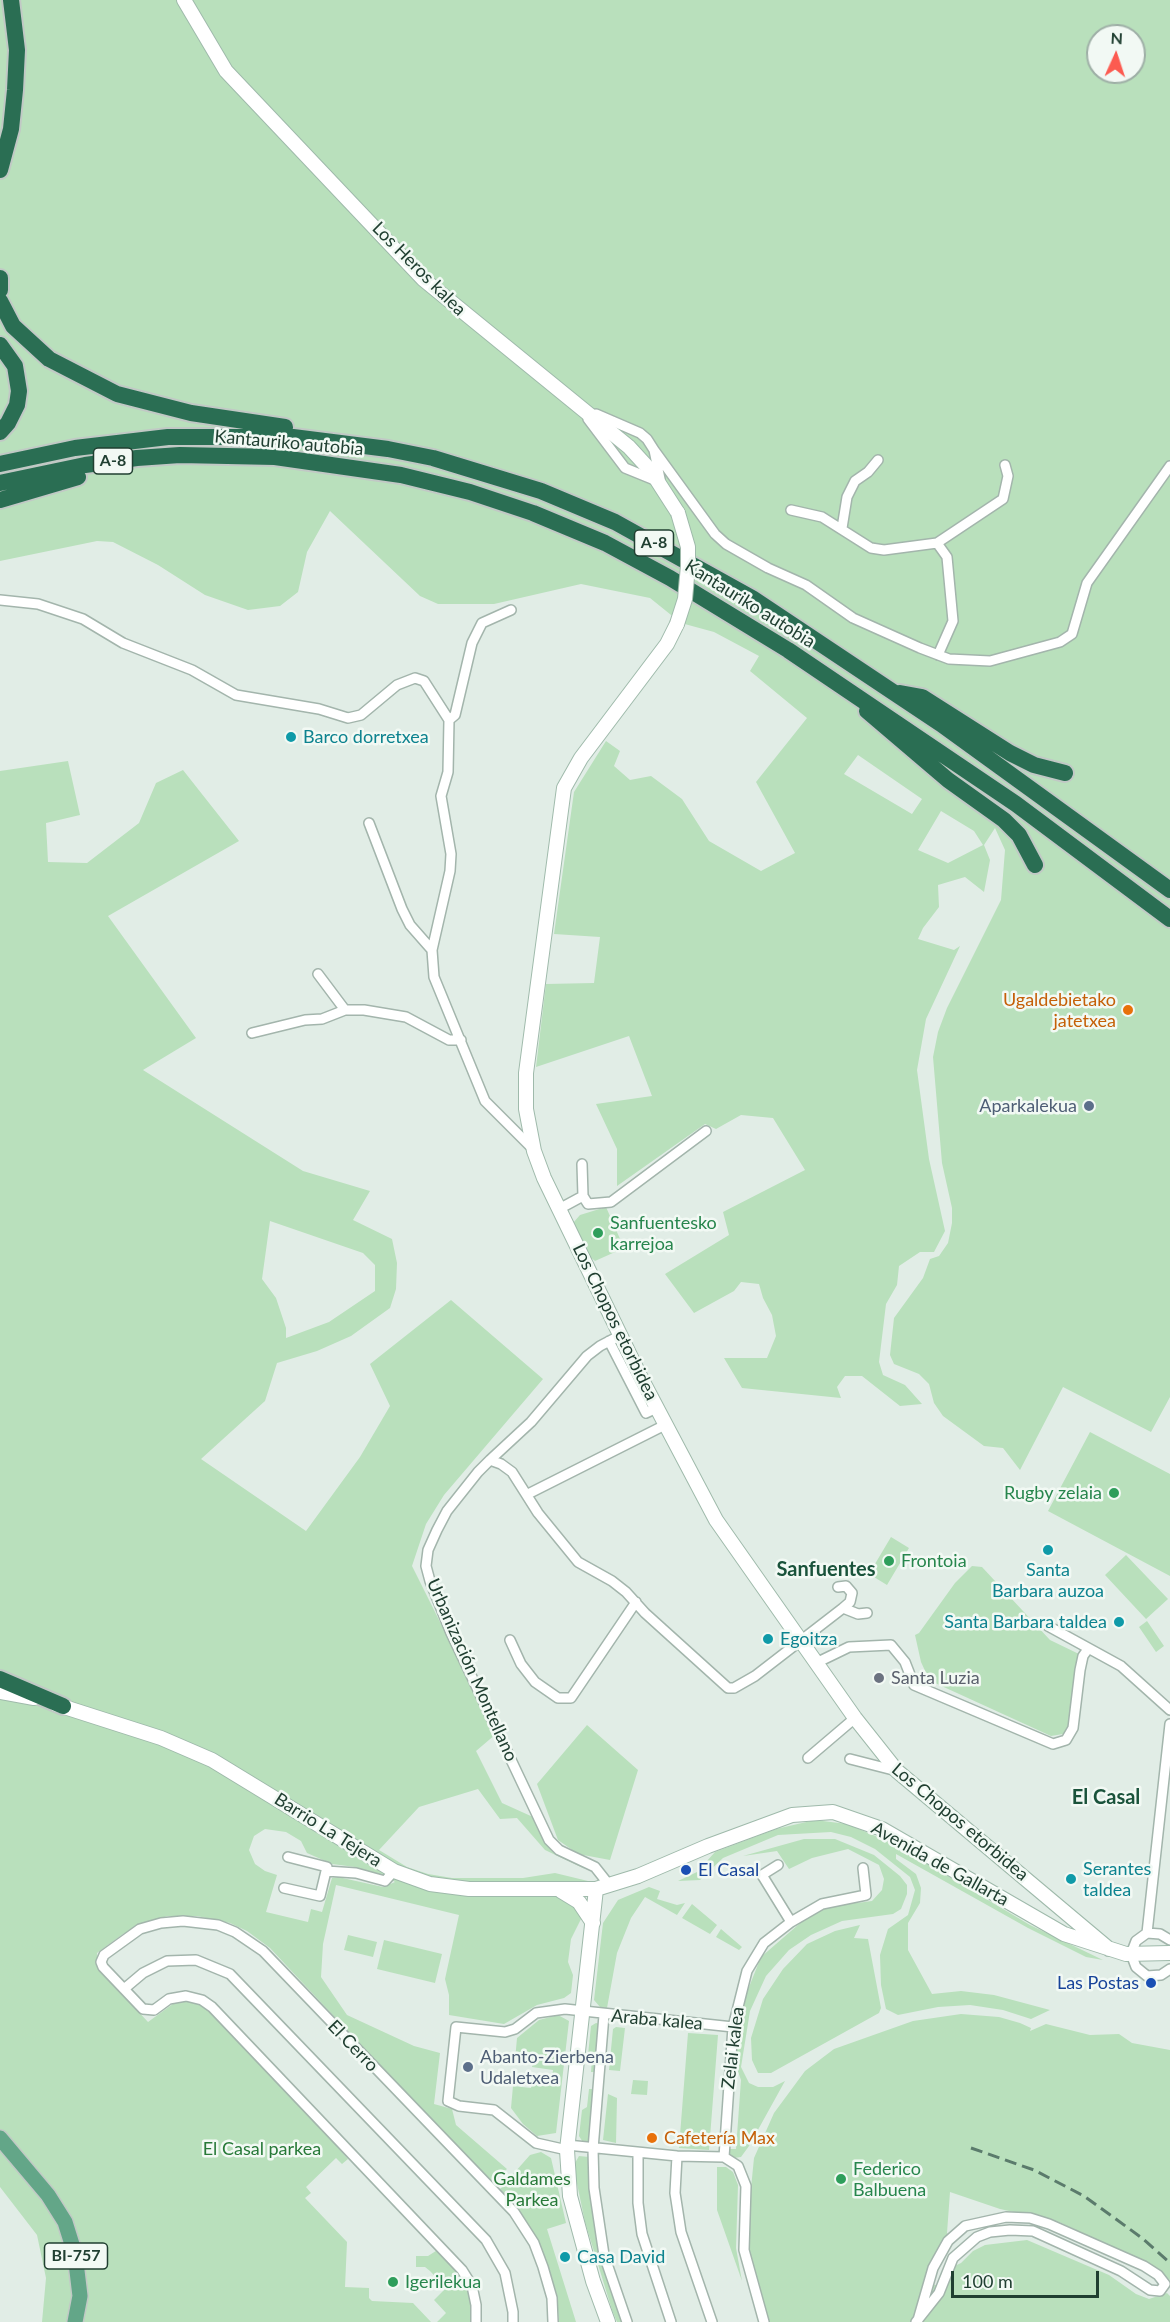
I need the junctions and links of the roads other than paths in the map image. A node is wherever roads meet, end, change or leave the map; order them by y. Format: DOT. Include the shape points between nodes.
graph roads {
  1 [pos="1,0"];
  2 [pos="184,0"];
  3 [pos="13,5"];
  4 [pos="16,74"];
  5 [pos="0,170"];
  6 [pos="0,278"];
  7 [pos="0,290"];
  8 [pos="0,301"];
  9 [pos="0,345"];
  10 [pos="580,407"];
  11 [pos="632,429"];
  12 [pos="0,432"];
  13 [pos="617,437"];
  14 [pos="388,449"];
  15 [pos="654,450"];
  16 [pos="612,452"];
  17 [pos="227,455"];
  18 [pos="878,460"];
  19 [pos="621,462"];
  20 [pos="0,464"];
  21 [pos="1005,465"];
  22 [pos="652,466"];
  23 [pos="1170,466"];
  24 [pos="0,483"];
  25 [pos="660,483"];
  26 [pos="680,485"];
  27 [pos="0,500"];
  28 [pos="791,510"];
  29 [pos="842,528"];
  30 [pos="937,543"];
  31 [pos="0,600"];
  32 [pos="511,610"];
  33 [pos="677,624"];
  34 [pos="938,655"];
  35 [pos="895,692"];
  36 [pos="855,695"];
  37 [pos="449,720"];
  38 [pos="1065,773"];
  39 [pos="369,823"];
  40 [pos="1035,865"];
  41 [pos="1170,890"];
  42 [pos="1170,919"];
  43 [pos="432,950"];
  44 [pos="318,974"];
  45 [pos="345,1010"];
  46 [pos="252,1033"];
  47 [pos="461,1040"];
  48 [pos="706,1131"];
  49 [pos="534,1151"];
  50 [pos="582,1164"];
  51 [pos="583,1196"];
  52 [pos="559,1209"];
  53 [pos="615,1338"];
  54 [pos="665,1425"];
  55 [pos="490,1460"];
  56 [pos="528,1494"];
  57 [pos="838,1587"];
  58 [pos="636,1602"];
  59 [pos="843,1608"];
  60 [pos="867,1613"];
  61 [pos="1048,1626"];
  62 [pos="510,1640"];
  63 [pos="801,1642"];
  64 [pos="1088,1649"];
  65 [pos="816,1663"];
  66 [pos="0,1679"];
  67 [pos="0,1692"];
  68 [pos="63,1706"];
  69 [pos="1170,1710"];
  70 [pos="855,1718"];
  71 [pos="1170,1724"];
  72 [pos="1169,1749"];
  73 [pos="808,1758"];
  74 [pos="850,1759"];
  75 [pos="897,1771"];
  76 [pos="288,1857"];
  77 [pos="778,1865"];
  78 [pos="864,1868"];
  79 [pos="326,1871"];
  80 [pos="394,1871"];
  81 [pos="603,1887"];
  82 [pos="284,1888"];
  83 [pos="558,1890"];
  84 [pos="1070,1914"];
  85 [pos="791,1922"];
  86 [pos="592,1923"];
  87 [pos="1147,1933"];
  88 [pos="1064,1934"];
  89 [pos="1170,1940"];
  90 [pos="1109,1949"];
  91 [pos="1170,1953"];
  92 [pos="1131,1954"];
  93 [pos="1170,1969"];
  94 [pos="124,1989"];
  95 [pos="582,2012"];
  96 [pos="604,2015"];
  97 [pos="733,2026"];
  98 [pos="0,2138"];
  99 [pos="567,2148"];
  100 [pos="593,2150"];
  101 [pos="638,2153"];
  102 [pos="677,2156"];
  103 [pos="724,2157"];
  104 [pos="917,2321"];
  105 [pos="75,2322"];
  106 [pos="476,2322"];
  107 [pos="513,2322"];
  108 [pos="553,2322"];
  109 [pos="609,2322"];
  110 [pos="627,2322"];
  111 [pos="671,2322"];
  112 [pos="712,2322"];
  113 [pos="764,2322"];
  1 -- 4 [label="highway"];
  2 -- 10 [label="street, Los Heros kalea" via="226,71 423,279"];
  3 -- 4 [label="highway"];
  4 -- 5 [label="highway" via="11,129"];
  6 -- 7 [label="highway"];
  8 -- 14 [label="highway" via="13,326 49,359 117,394 191,413 362,439"];
  9 -- 12 [label="highway" via="15,366 19,391 17,405"];
  10 -- 11 [label="street"];
  10 -- 13 [label="street, Los Heros kalea"];
  10 -- 16 [label="street"];
  11 -- 13 [label="street"];
  11 -- 15 [label="street" via="647,439"];
  13 -- 16 [label="street"];
  13 -- 22 [label="street, Los Heros kalea"];
  14 -- 20 [label="highway, Kantauriko autobia / A-8" via="293,437 205,436 117,442"];
  14 -- 35 [label="highway, Kantauriko autobia / A-8" via="506,478 615,522 752,598"];
  15 -- 22 [label="street"];
  15 -- 26 [label="street"];
  16 -- 19 [label="street"];
  17 -- 24 [label="highway, Kantauriko autobia / A-8" via="137,458"];
  17 -- 27 [label="highway" via="90,473"];
  17 -- 36 [label="highway, Kantauriko autobia / A-8" via="322,462 401,475 533,513 605,543 670,578 739,618"];
  18 -- 29 [label="street" via="855,481 847,497"];
  19 -- 22 [label="street"];
  19 -- 25 [label="street" via="625,468"];
  21 -- 30 [label="street" via="1008,476 1003,499"];
  22 -- 25 [label="street, Los Heros kalea"];
  22 -- 26 [label="street"];
  23 -- 34 [label="street" via="1087,583 1072,634 1060,642 990,661"];
  25 -- 33 [label="street, Los Heros kalea, bridge" via="678,513 688,547 685,599"];
  26 -- 34 [label="street" via="726,544 806,585 853,618"];
  28 -- 29 [label="street" via="822,517"];
  29 -- 30 [label="street" via="860,543 878,549"];
  30 -- 34 [label="street" via="947,557 953,621"];
  31 -- 37 [label="street" via="38,604 83,619 123,643 192,670 236,695 348,718 361,715 397,685 415,678 429,687"];
  32 -- 37 [label="street" via="482,624 478,630 455,715"];
  33 -- 49 [label="street, Los Chopos etorbidea" via="667,644 581,758 564,788 526,1073 526,1109"];
  35 -- 38 [label="highway" via="922,697 1010,753 1034,765"];
  35 -- 41 [label="highway, Kantauriko autobia / A-8"];
  36 -- 40 [label="highway" via="871,716 1004,820 1018,835"];
  36 -- 42 [label="highway, Kantauriko autobia / A-8" via="1016,804"];
  37 -- 43 [label="street" via="448,772 441,796 451,854 450,871"];
  39 -- 43 [label="street" via="402,909"];
  43 -- 47 [label="street" via="437,988"];
  44 -- 45 [label="street"];
  45 -- 46 [label="street" via="322,1019"];
  45 -- 47 [label="street" via="406,1017 448,1040"];
  47 -- 49 [label="street" via="485,1101"];
  48 -- 51 [label="street" via="611,1202 588,1204"];
  49 -- 52 [label="street, Los Chopos etorbidea"];
  50 -- 51 [label="street"];
  51 -- 52 [label="street"];
  52 -- 53 [label="street, Los Chopos etorbidea"];
  53 -- 54 [label="street, Los Chopos etorbidea"];
  53 -- 55 [label="street, Urbanización Montellano" via="587,1356 531,1422"];
  54 -- 56 [label="street"];
  54 -- 63 [label="street, Los Chopos etorbidea" via="716,1520"];
  55 -- 56 [label="street" via="512,1472"];
  55 -- 81 [label="street, Urbanización Montellano" via="447,1511 428,1550 426,1566 451,1633 549,1840 559,1850 595,1867"];
  56 -- 58 [label="street" via="538,1513 578,1562 612,1581"];
  57 -- 59 [label="street" via="846,1587 852,1593"];
  58 -- 62 [label="street" via="571,1698 558,1698 535,1682"];
  58 -- 63 [label="street" via="728,1688 755,1676"];
  59 -- 60 [label="street"];
  59 -- 63 [label="street"];
  61 -- 64 [label="street"];
  63 -- 65 [label="street, Los Chopos etorbidea"];
  64 -- 65 [label="street" via="1080,1670 1073,1728 1066,1740 1053,1744 914,1685 905,1662 891,1645 849,1647"];
  64 -- 69 [label="street" via="1121,1666"];
  65 -- 70 [label="street, Los Chopos etorbidea"];
  66 -- 68 [label="highway"];
  67 -- 68 [label="street, Barrio La Tejera"];
  68 -- 80 [label="street, Barrio La Tejera" via="161,1738 212,1760"];
  70 -- 73 [label="street"];
  70 -- 75 [label="street, Los Chopos etorbidea"];
  71 -- 72 [label="street"];
  72 -- 87 [label="street"];
  74 -- 75 [label="street"];
  75 -- 84 [label="street, Los Chopos etorbidea"];
  76 -- 79 [label="street" via="327,1867"];
  77 -- 85 [label="street" via="762,1875"];
  78 -- 85 [label="street, Zelai kalea" via="866,1895 822,1904"];
  79 -- 80 [label="street" via="356,1873 385,1881"];
  79 -- 82 [label="street" via="320,1896"];
  80 -- 83 [label="street, Barrio La Tejera" via="417,1881 448,1887"];
  81 -- 83 [label="street, Barrio La Tejera"];
  81 -- 86 [label="street"];
  81 -- 88 [label="street, Avenida de Gallarta" via="792,1815 833,1812 882,1829"];
  83 -- 86 [label="street" via="579,1902"];
  84 -- 88 [label="street"];
  84 -- 90 [label="street, Los Chopos etorbidea"];
  85 -- 97 [label="street, Zelai kalea" via="764,1944 754,1959"];
  86 -- 95 [label="street"];
  87 -- 89 [label="street"];
  87 -- 92 [label="street" via="1136,1941"];
  88 -- 90 [label="street, Avenida de Gallarta"];
  90 -- 92 [label="street, Avenida de Gallarta"];
  91 -- 92 [label="street, Avenida de Gallarta"];
  92 -- 93 [label="street" via="1136,1967 1147,1976 1161,1975"];
  94 -- 106 [label="street, El Cerro" via="143,2009 154,2010 169,1999 186,1996 212,2007 462,2270 472,2286"];
  94 -- 107 [label="street" via="143,1973 167,1961 196,1960 230,1974 486,2240 505,2273"];
  94 -- 108 [label="street, El Cerro" via="103,1967 102,1959 119,1941 140,1929 161,1923 198,1922 218,1925 251,1942 514,2212 534,2243 543,2268 552,2298"];
  95 -- 96 [label="street, Araba kalea"];
  95 -- 99 [label="street"];
  95 -- 99 [label="street" via="547,2010 505,2032 456,2027 448,2100 459,2106 494,2110 536,2143"];
  96 -- 97 [label="street, Araba kalea"];
  96 -- 100 [label="street"];
  97 -- 103 [label="street, Zelai kalea"];
  98 -- 105 [label="main road, BI-757" via="48,2195 65,2222 75,2254 80,2296"];
  99 -- 100 [label="street"];
  99 -- 109 [label="street" via="570,2196 593,2281"];
  100 -- 101 [label="street"];
  100 -- 110 [label="street" via="599,2234"];
  101 -- 102 [label="street"];
  101 -- 111 [label="street" via="642,2234"];
  102 -- 103 [label="street"];
  102 -- 112 [label="street" via="675,2193 681,2232"];
  103 -- 113 [label="street" via="738,2166 746,2186 744,2250"];
  104 -- 104 [label="street" via="939,2293 953,2258 977,2237 990,2232 1033,2231 1120,2271 1150,2290 1160,2291 1165,2284 1144,2266 1049,2224 1006,2217 965,2226 948,2241 933,2268"];
}
